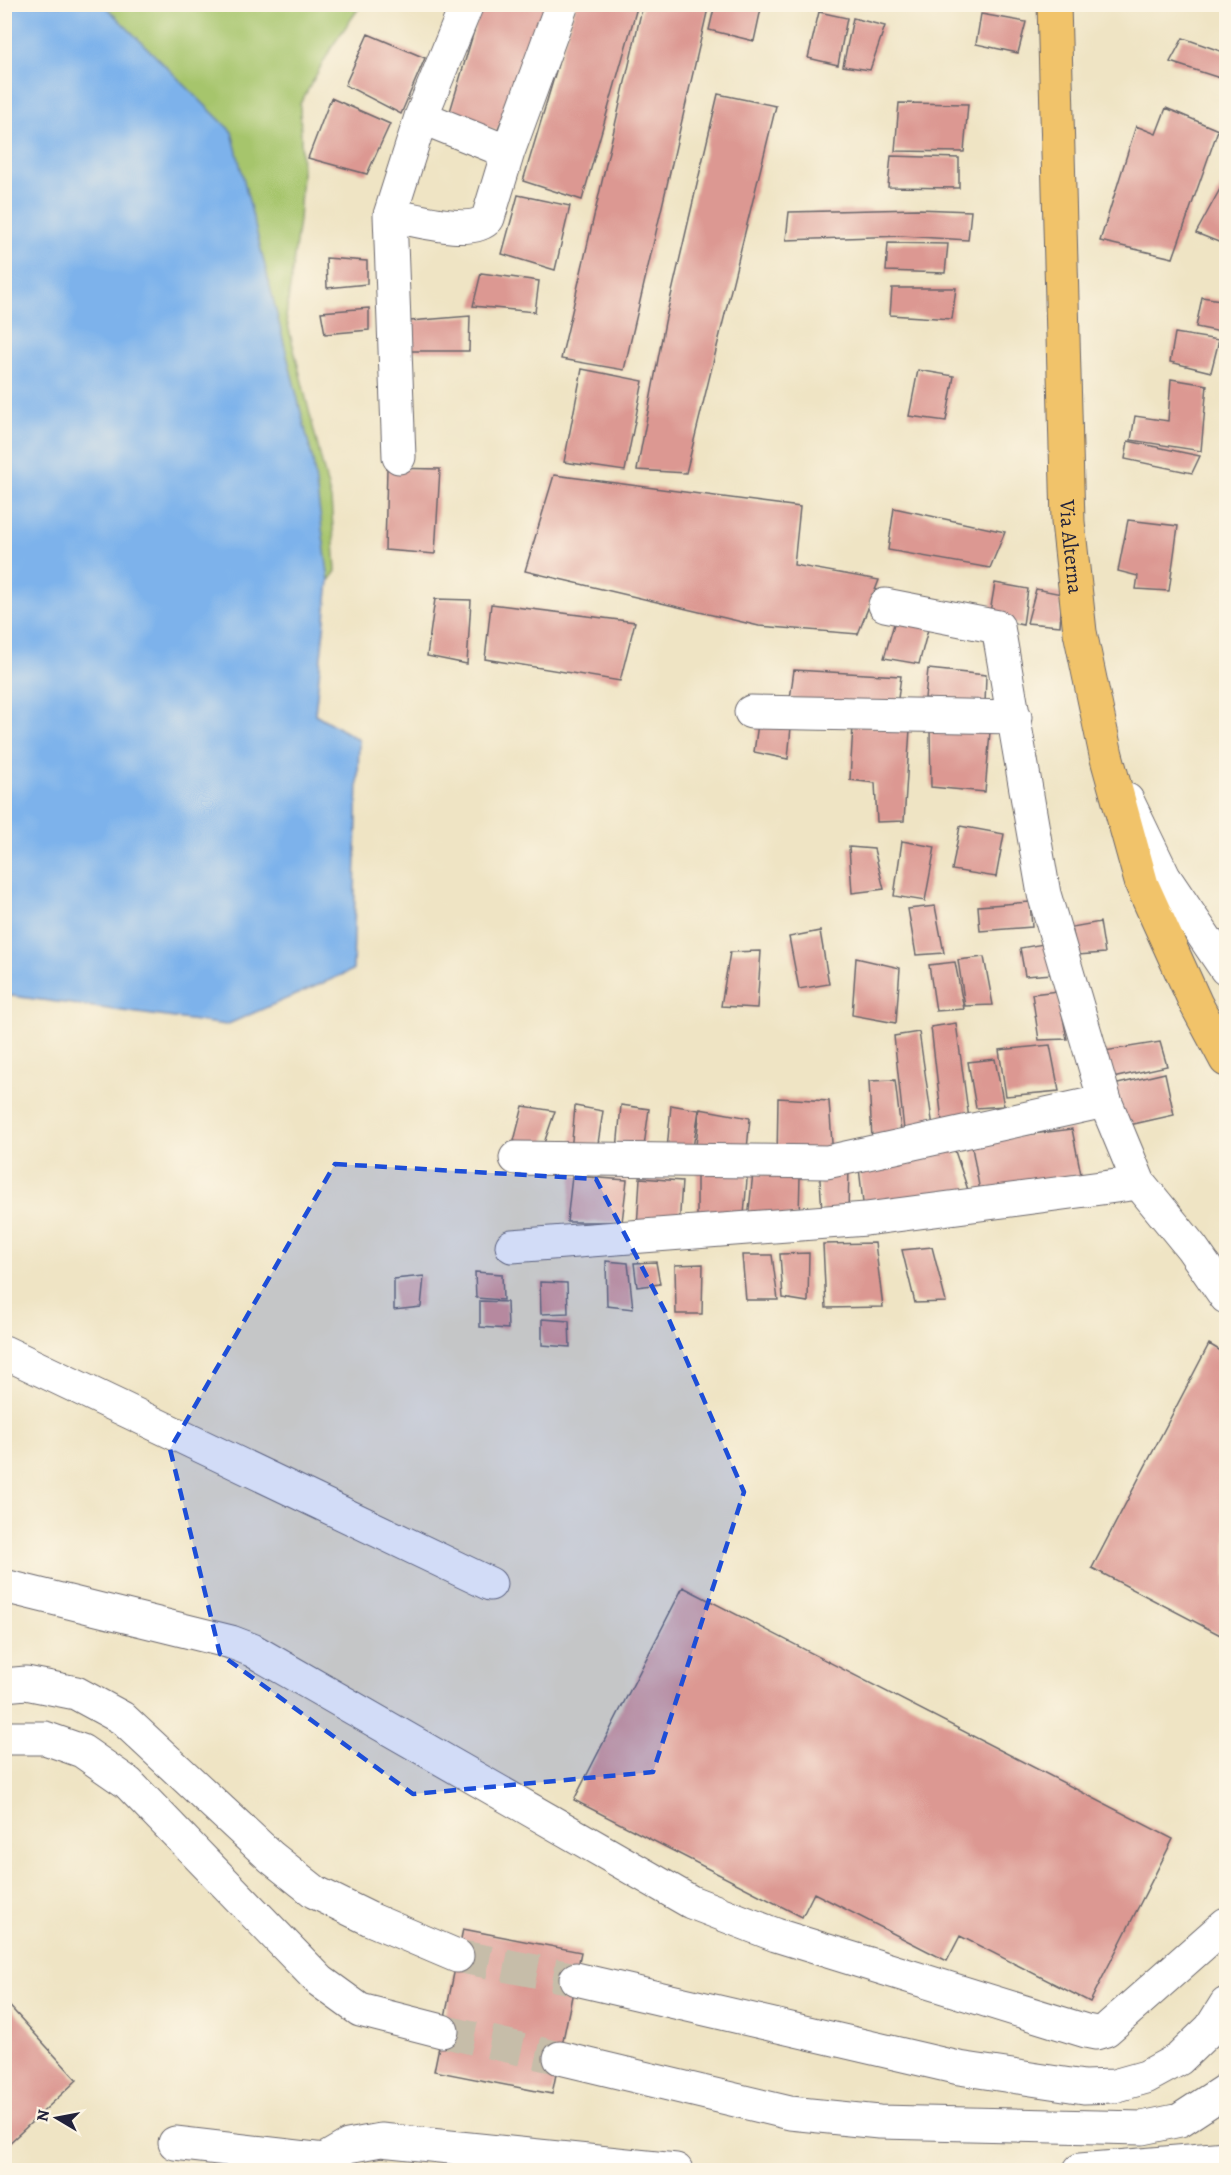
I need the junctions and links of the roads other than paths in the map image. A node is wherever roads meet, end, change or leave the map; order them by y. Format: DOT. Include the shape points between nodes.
graph roads {
  1 [pos="468,4"];
  2 [pos="562,4"];
  3 [pos="1054,4"];
  4 [pos="421,117"];
  5 [pos="508,152"];
  6 [pos="390,214"];
  7 [pos="399,457"];
  8 [pos="885,605"];
  9 [pos="752,712"];
  10 [pos="1015,717"];
  11 [pos="1106,755"];
  12 [pos="1227,969"];
  13 [pos="1227,1060"];
  14 [pos="1105,1101"];
  15 [pos="516,1158"];
  16 [pos="1139,1183"];
  17 [pos="512,1246"];
  18 [pos="1227,1297"];
  19 [pos="4,1352"];
  20 [pos="490,1584"];
  21 [pos="4,1586"];
  22 [pos="4,1685"];
  23 [pos="4,1738"];
  24 [pos="1227,1924"];
  25 [pos="457,1956"];
  26 [pos="576,1979"];
  27 [pos="1227,2004"];
  28 [pos="442,2031"];
  29 [pos="560,2058"];
  30 [pos="1227,2090"];
  31 [pos="175,2143"];
  32 [pos="1227,2158"];
  33 [pos="324,2165"];
  34 [pos="676,2170"];
  35 [pos="1080,2170"];
  1 -- 4 [label="street"];
  2 -- 5 [label="street"];
  3 -- 11 [label="main road, Via Alterna" via="1068,522 1080,632"];
  4 -- 5 [label="street"];
  4 -- 6 [label="street"];
  5 -- 6 [label="street" via="483,225 467,228"];
  6 -- 7 [label="street"];
  8 -- 10 [label="street" via="998,627"];
  9 -- 10 [label="street"];
  10 -- 14 [label="street" via="1044,894"];
  11 -- 12 [label="street" via="1164,877"];
  11 -- 13 [label="main road, Via Alterna" via="1142,885 1196,1004"];
  14 -- 15 [label="street" via="827,1162"];
  14 -- 16 [label="street"];
  16 -- 17 [label="street" via="866,1219"];
  16 -- 18 [label="street"];
  19 -- 20 [label="street"];
  21 -- 24 [label="street" via="242,1646 690,1902 776,1935 1086,2031 1106,2030"];
  22 -- 25 [label="street" via="26,1683 76,1693 122,1718 271,1857 315,1892"];
  23 -- 28 [label="street" via="45,1738 82,1751 128,1783 320,1981 360,2010"];
  26 -- 27 [label="street" via="960,2068 1084,2087 1114,2086 1146,2077 1179,2058 1210,2028"];
  29 -- 30 [label="street" via="790,2113 879,2122 1142,2128 1179,2120"];
  31 -- 33 [label="street"];
  32 -- 35 [label="street"];
  33 -- 34 [label="street" via="348,2146 381,2140"];
}
